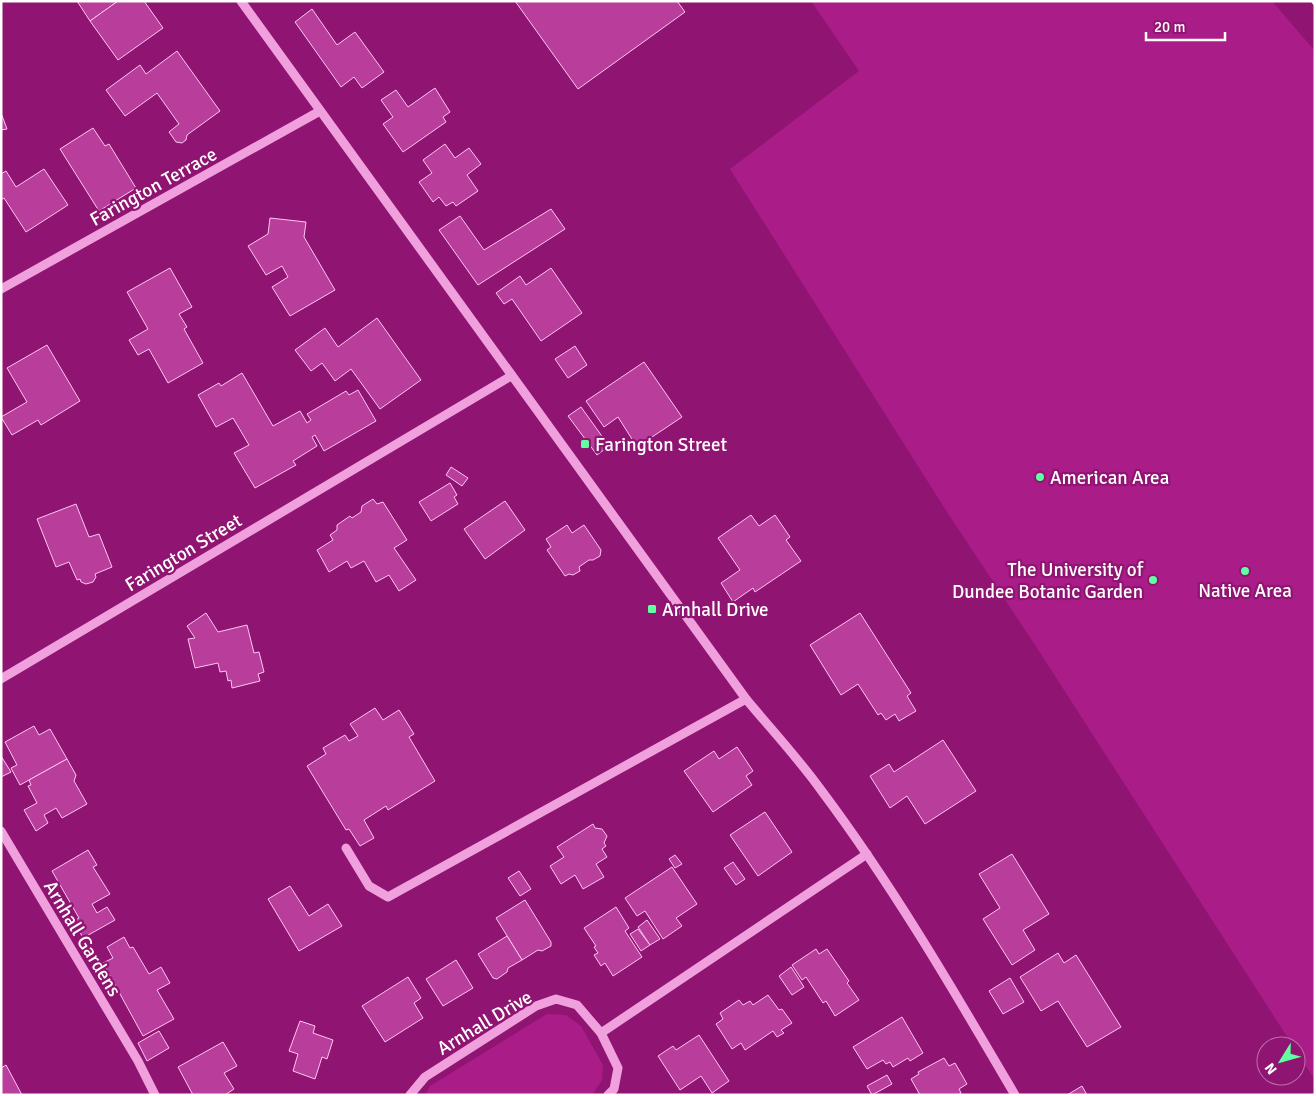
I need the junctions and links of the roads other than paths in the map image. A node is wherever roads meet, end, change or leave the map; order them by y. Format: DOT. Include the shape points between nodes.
graph roads {
  1 [pos="241,1"];
  2 [pos="320,111"];
  3 [pos="1,289"];
  4 [pos="511,376"];
  5 [pos="1,679"];
  6 [pos="746,699"];
  7 [pos="1,832"];
  8 [pos="346,848"];
  9 [pos="866,854"];
  10 [pos="601,1033"];
  11 [pos="1013,1094"];
  12 [pos="155,1095"];
  13 [pos="410,1095"];
  14 [pos="608,1095"];
  1 -- 2 [label="street"];
  2 -- 3 [label="street, Farington Terrace"];
  2 -- 4 [label="street"];
  4 -- 5 [label="street, Farington Street"];
  4 -- 6 [label="street"];
  6 -- 8 [label="street" via="388,897 369,886"];
  6 -- 9 [label="street" via="820,788"];
  7 -- 12 [label="street, Arnhall Gardens" via="138,1061"];
  9 -- 10 [label="street"];
  9 -- 11 [label="street" via="926,944"];
  10 -- 13 [label="street, Arnhall Drive" via="577,1005 556,999 536,1006 424,1077"];
  10 -- 14 [label="street, Arnhall Drive" via="618,1068 614,1089"];
}
